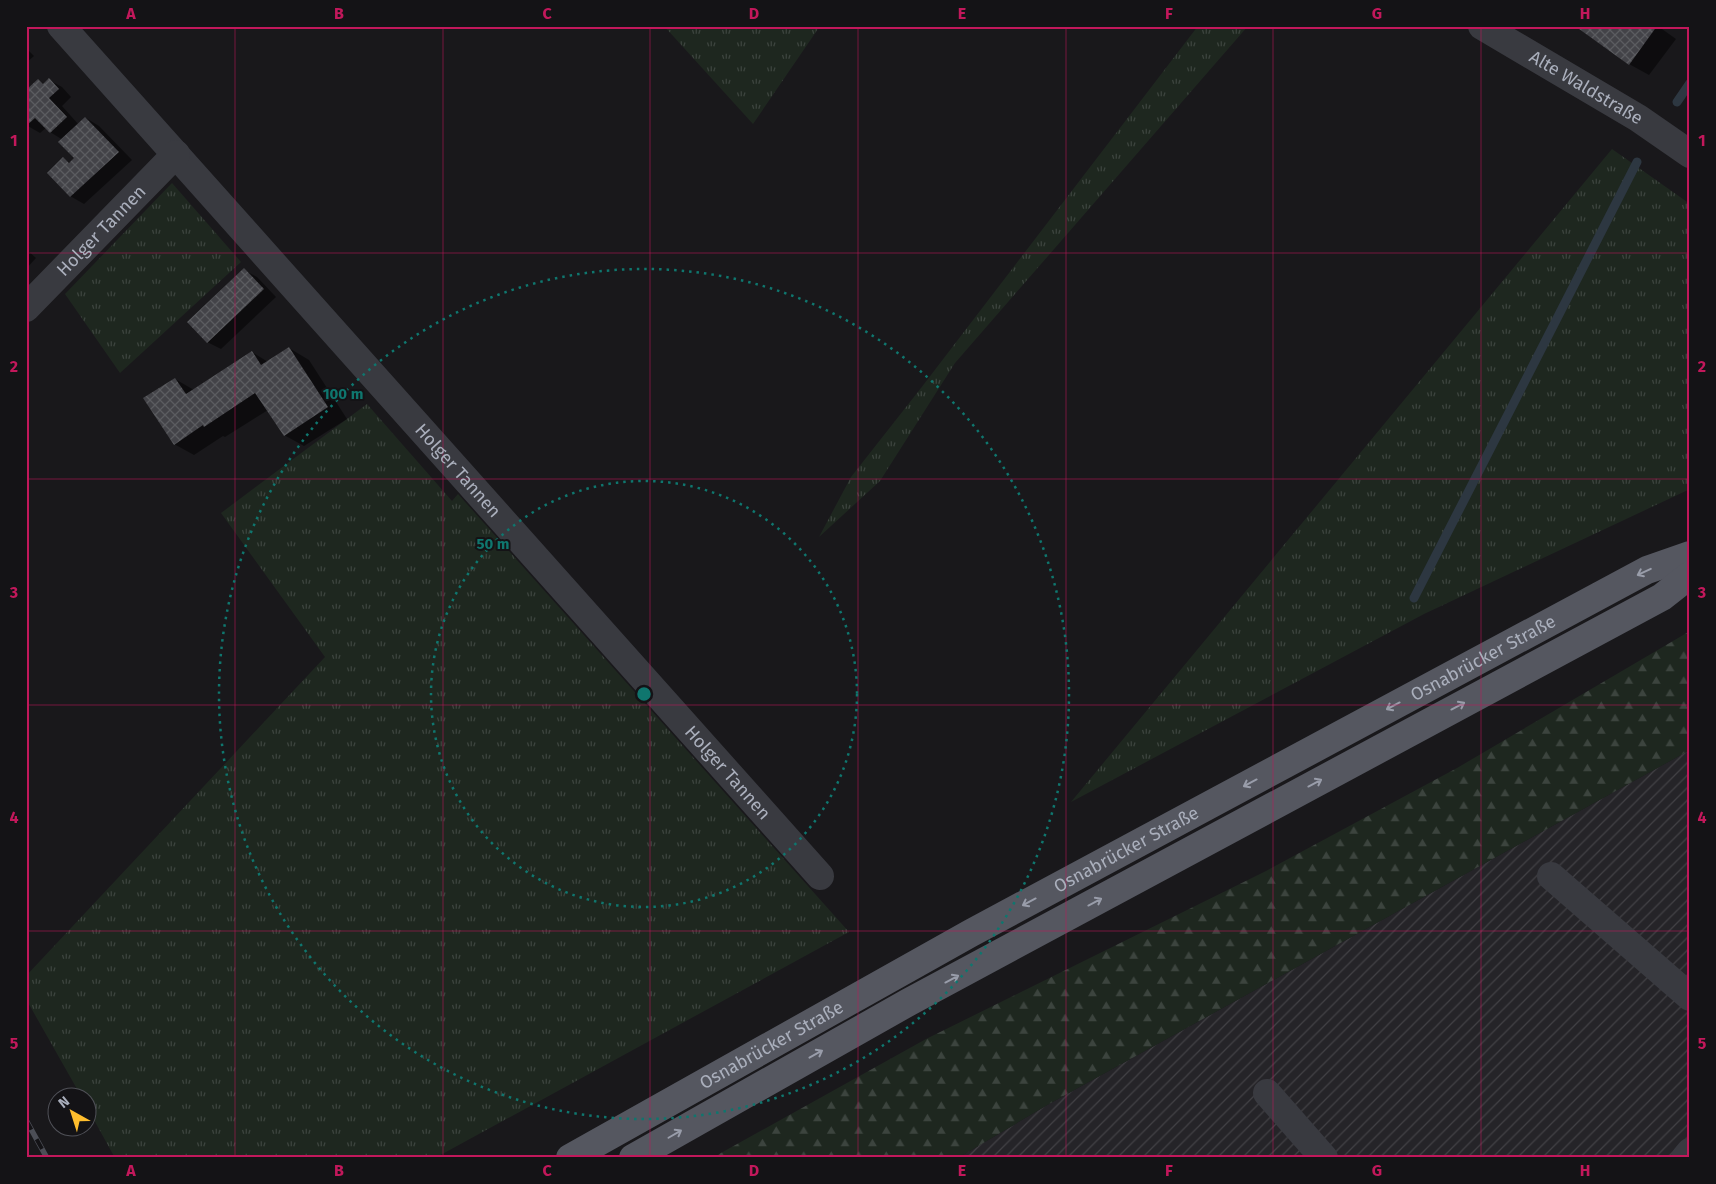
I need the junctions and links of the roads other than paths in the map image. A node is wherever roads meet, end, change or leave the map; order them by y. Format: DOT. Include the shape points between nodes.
graph roads {
  1 [pos="61,26"];
  2 [pos="1482,26"];
  3 [pos="176,154"];
  4 [pos="1690,154"];
  5 [pos="26,308"];
  6 [pos="1690,556"];
  7 [pos="1690,575"];
  8 [pos="820,876"];
  9 [pos="1551,876"];
  10 [pos="1690,997"];
  11 [pos="1267,1093"];
  12 [pos="1690,1152"];
  13 [pos="570,1158"];
  14 [pos="632,1158"];
  15 [pos="1324,1158"];
  16 [pos="1685,1158"];
  1 -- 3 [label="street, Holger Tannen"];
  2 -- 4 [label="street, Alte Waldstraße" via="1560,71"];
  3 -- 5 [label="street, Holger Tannen"];
  3 -- 8 [label="street, Holger Tannen"];
  6 -- 13 [label="main road, Osnabrücker Straße, one-way" via="1646,570 1024,905"];
  14 -- 7 [label="main road, Osnabrücker Straße, one-way" via="909,1002 1662,597"];
  9 -- 10 [label="street"];
  11 -- 15 [label="street"];
  12 -- 16 [label="street"];
}
